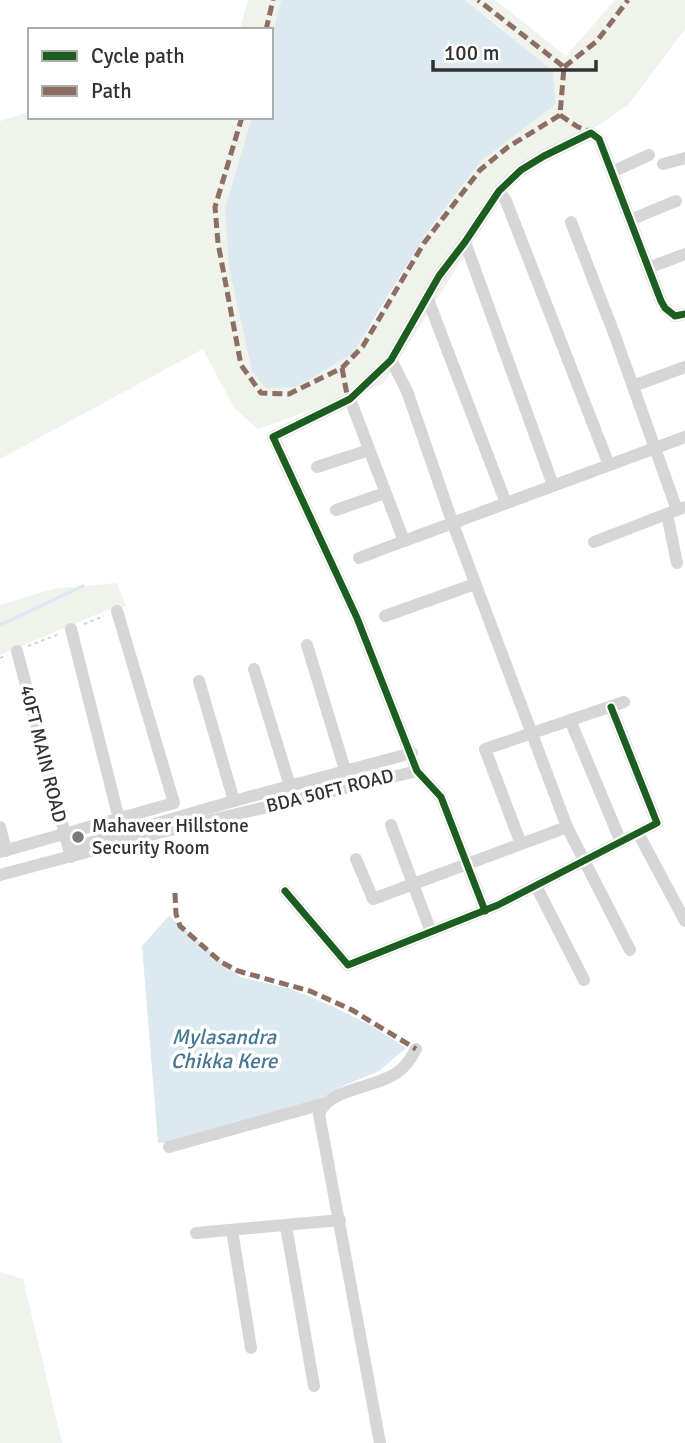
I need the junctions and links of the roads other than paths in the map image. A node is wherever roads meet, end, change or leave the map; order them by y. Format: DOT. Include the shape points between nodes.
graph roads {
  1 [pos="649,155"];
  2 [pos="685,158"];
  3 [pos="663,164"];
  4 [pos="612,172"];
  5 [pos="499,191"];
  6 [pos="676,201"];
  7 [pos="630,220"];
  8 [pos="571,222"];
  9 [pos="465,242"];
  10 [pos="685,254"];
  11 [pos="648,268"];
  12 [pos="427,297"];
  13 [pos="685,314"];
  14 [pos="391,360"];
  15 [pos="685,367"];
  16 [pos="633,386"];
  17 [pos="351,398"];
  18 [pos="685,437"];
  19 [pos="655,447"];
  20 [pos="369,450"];
  21 [pos="609,465"];
  22 [pos="317,467"];
  23 [pos="553,485"];
  24 [pos="385,493"];
  25 [pos="506,503"];
  26 [pos="335,510"];
  27 [pos="676,510"];
  28 [pos="453,524"];
  29 [pos="404,541"];
  30 [pos="594,542"];
  31 [pos="359,558"];
  32 [pos="677,563"];
  33 [pos="475,584"];
  34 [pos="117,611"];
  35 [pos="385,616"];
  36 [pos="71,629"];
  37 [pos="307,645"];
  38 [pos="17,651"];
  39 [pos="254,668"];
  40 [pos="199,681"];
  41 [pos="624,702"];
  42 [pos="611,707"];
  43 [pos="570,720"];
  44 [pos="531,733"];
  45 [pos="412,753"];
  46 [pos="345,770"];
  47 [pos="417,771"];
  48 [pos="290,786"];
  49 [pos="234,801"];
  50 [pos="119,819"];
  51 [pos="391,825"];
  52 [pos="0,827"];
  53 [pos="567,827"];
  54 [pos="638,832"];
  55 [pos="64,835"];
  56 [pos="621,842"];
  57 [pos="521,844"];
  58 [pos="3,851"];
  59 [pos="69,853"];
  60 [pos="356,859"];
  61 [pos="584,861"];
  62 [pos="468,866"];
  63 [pos="0,867"];
  64 [pos="0,875"];
  65 [pos="412,886"];
  66 [pos="536,886"];
  67 [pos="285,891"];
  68 [pos="485,911"];
  69 [pos="685,921"];
  70 [pos="431,932"];
  71 [pos="630,950"];
  72 [pos="584,979"];
  73 [pos="416,1049"];
  74 [pos="326,1103"];
  75 [pos="169,1147"];
  76 [pos="340,1220"];
  77 [pos="286,1226"];
  78 [pos="232,1230"];
  79 [pos="196,1233"];
  80 [pos="251,1348"];
  81 [pos="314,1386"];
  82 [pos="380,1443"];
  1 -- 4 [label="street"];
  2 -- 3 [label="street"];
  4 -- 5 [label="street" via="599,139 591,133 521,170"];
  4 -- 7 [label="street"];
  5 -- 9 [label="street"];
  5 -- 21 [label="street"];
  6 -- 7 [label="street"];
  7 -- 11 [label="street"];
  8 -- 16 [label="street"];
  9 -- 12 [label="street"];
  9 -- 23 [label="street"];
  10 -- 11 [label="street"];
  11 -- 13 [label="street" via="665,308 675,316"];
  12 -- 14 [label="street"];
  12 -- 25 [label="street"];
  14 -- 17 [label="street"];
  14 -- 28 [label="street" via="407,391"];
  15 -- 16 [label="street"];
  16 -- 19 [label="street"];
  17 -- 20 [label="street"];
  17 -- 45 [label="street" via="274,437 357,618"];
  18 -- 19 [label="street"];
  19 -- 21 [label="street"];
  19 -- 27 [label="street"];
  20 -- 22 [label="street"];
  20 -- 24 [label="street"];
  21 -- 23 [label="street"];
  23 -- 25 [label="street"];
  24 -- 26 [label="street"];
  24 -- 29 [label="street"];
  25 -- 28 [label="street"];
  27 -- 30 [label="street"];
  27 -- 32 [label="street"];
  28 -- 29 [label="street"];
  28 -- 33 [label="street"];
  29 -- 31 [label="street"];
  33 -- 35 [label="street"];
  33 -- 44 [label="street"];
  34 -- 50 [label="street" via="174,803"];
  36 -- 50 [label="street"];
  37 -- 46 [label="street"];
  38 -- 55 [label="street, 40FT MAIN ROAD"];
  39 -- 48 [label="street"];
  40 -- 49 [label="street"];
  41 -- 42 [label="street"];
  42 -- 43 [label="street"];
  42 -- 54 [label="street" via="657,823"];
  43 -- 44 [label="street"];
  43 -- 56 [label="street"];
  44 -- 53 [label="street"];
  44 -- 57 [label="street" via="485,749"];
  45 -- 46 [label="street, BDA 50FT ROAD"];
  45 -- 47 [label="street"];
  46 -- 48 [label="street, BDA 50FT ROAD"];
  47 -- 59 [label="street, BDA 50FT ROAD"];
  47 -- 62 [label="street" via="441,796"];
  48 -- 49 [label="street, BDA 50FT ROAD"];
  49 -- 59 [label="street, BDA 50FT ROAD"];
  50 -- 55 [label="street"];
  51 -- 65 [label="street"];
  52 -- 58 [label="street"];
  53 -- 57 [label="street"];
  53 -- 61 [label="street"];
  54 -- 56 [label="street"];
  54 -- 69 [label="street"];
  55 -- 58 [label="street"];
  55 -- 59 [label="street, 40FT MAIN ROAD"];
  56 -- 61 [label="street"];
  57 -- 62 [label="street"];
  59 -- 63 [label="street, BDA 50FT ROAD"];
  59 -- 64 [label="street, BDA 50FT ROAD"];
  60 -- 65 [label="street" via="373,899"];
  61 -- 66 [label="street"];
  61 -- 71 [label="street"];
  62 -- 65 [label="street"];
  62 -- 68 [label="street"];
  65 -- 70 [label="street"];
  66 -- 68 [label="street"];
  66 -- 72 [label="street"];
  67 -- 70 [label="street" via="348,965"];
  68 -- 70 [label="street"];
  73 -- 74 [label="street" via="398,1073"];
  74 -- 75 [label="street"];
  74 -- 76 [label="street" via="319,1114"];
  76 -- 77 [label="street"];
  76 -- 82 [label="street"];
  77 -- 78 [label="street"];
  77 -- 81 [label="street"];
  78 -- 79 [label="street"];
  78 -- 80 [label="street"];
}
